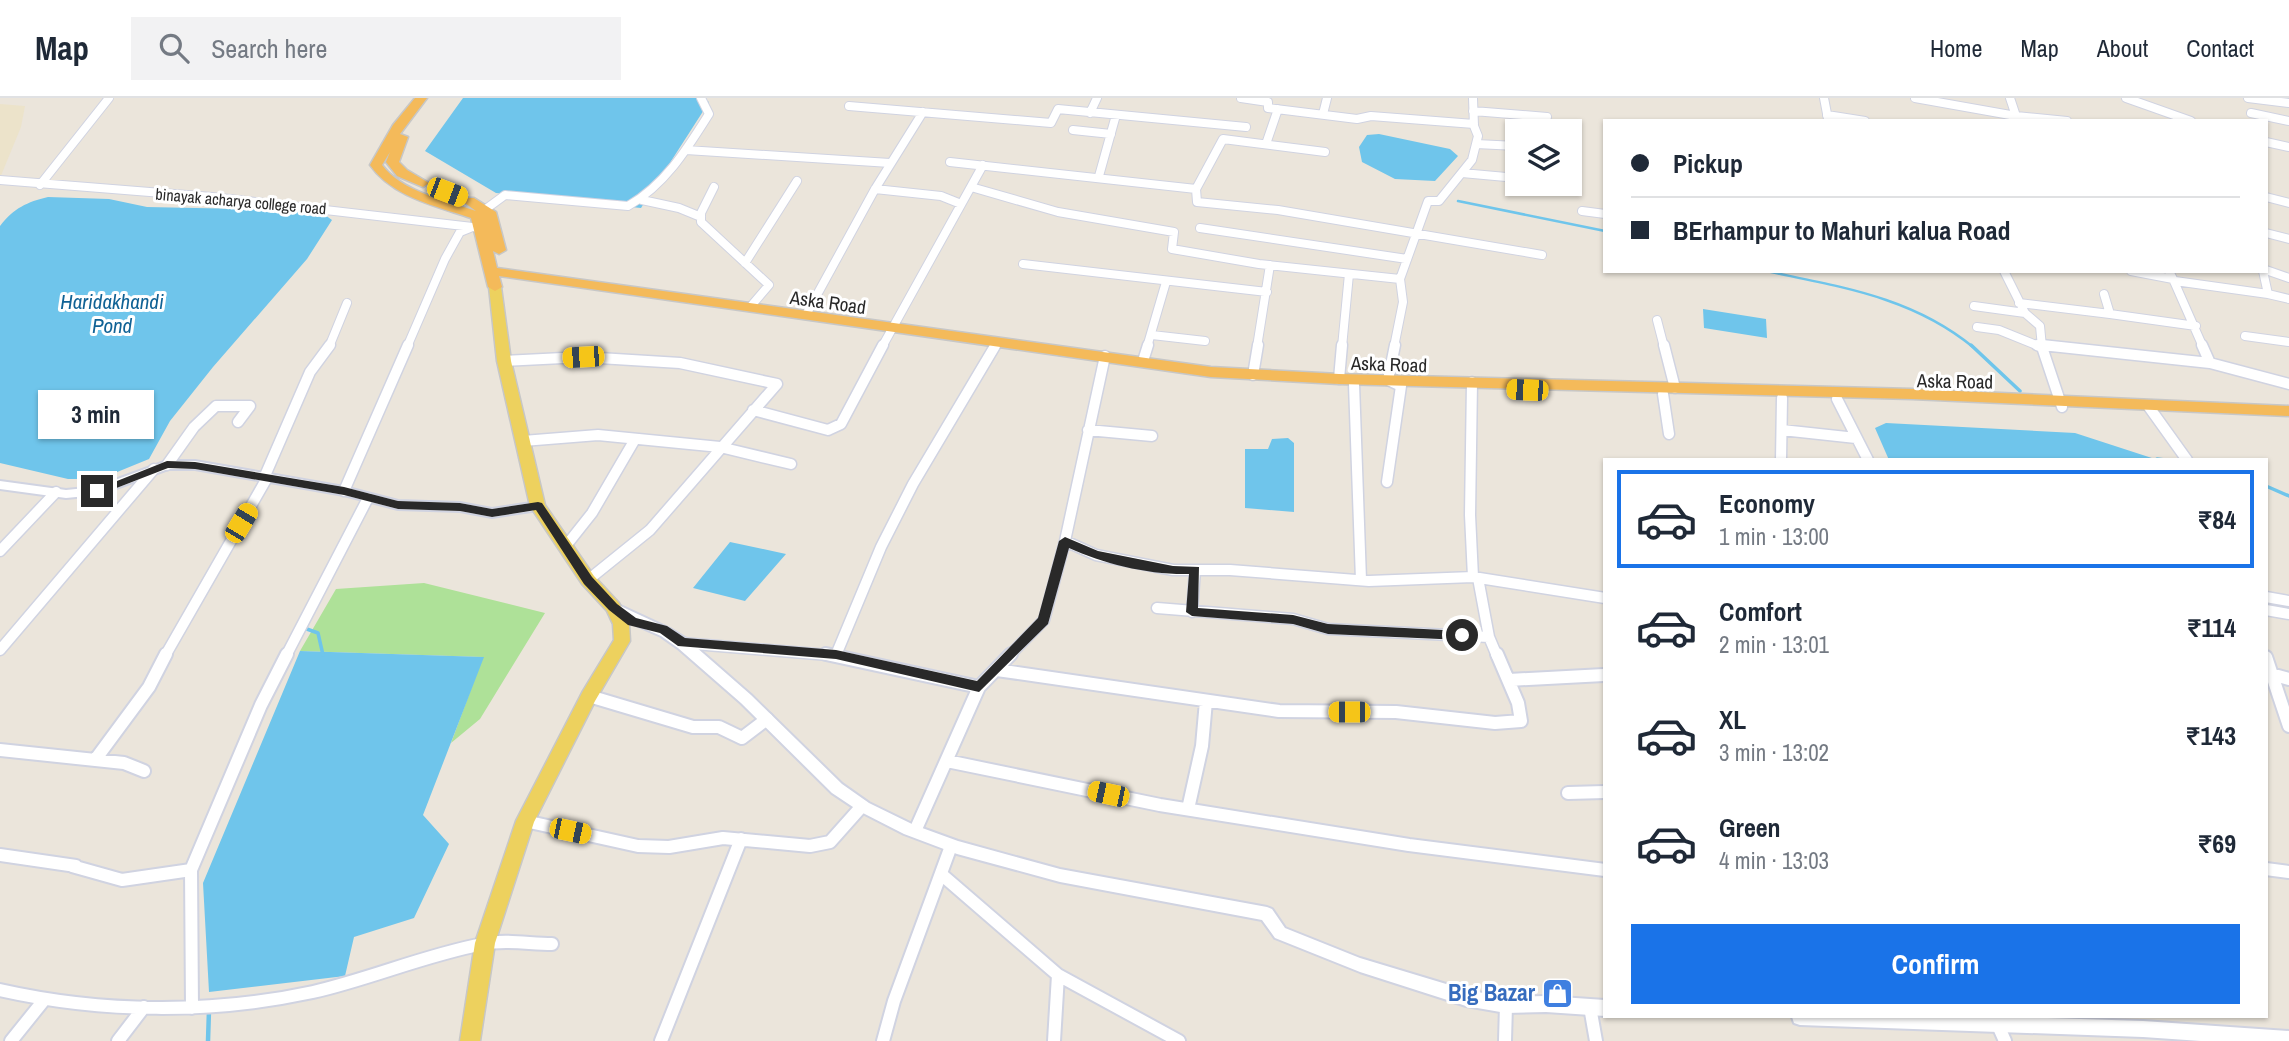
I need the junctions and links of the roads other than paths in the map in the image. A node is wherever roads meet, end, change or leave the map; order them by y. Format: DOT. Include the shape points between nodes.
graph roads {
  1 [pos="109,98"];
  2 [pos="421,98"];
  3 [pos="432,98"];
  4 [pos="702,98"];
  5 [pos="1097,98"];
  6 [pos="1241,98"];
  7 [pos="1327,98"];
  8 [pos="1473,98"];
  9 [pos="1824,98"];
  10 [pos="1915,98"];
  11 [pos="2010,98"];
  12 [pos="2248,98"];
  13 [pos="2122,99"];
  14 [pos="1940,100"];
  15 [pos="2289,103"];
  16 [pos="849,106"];
  17 [pos="1278,108"];
  18 [pos="1473,111"];
  19 [pos="923,113"];
  20 [pos="1090,113"];
  21 [pos="2251,113"];
  22 [pos="1323,114"];
  23 [pos="1116,115"];
  24 [pos="2016,116"];
  25 [pos="1547,117"];
  26 [pos="1828,118"];
  27 [pos="2028,119"];
  28 [pos="2185,119"];
  29 [pos="2289,121"];
  30 [pos="1474,124"];
  31 [pos="1246,127"];
  32 [pos="1073,130"];
  33 [pos="1111,134"];
  34 [pos="2268,143"];
  35 [pos="1266,144"];
  36 [pos="1476,144"];
  37 [pos="1505,145"];
  38 [pos="2289,148"];
  39 [pos="686,150"];
  40 [pos="1325,152"];
  41 [pos="950,162"];
  42 [pos="890,163"];
  43 [pos="983,165"];
  44 [pos="1462,173"];
  45 [pos="1099,176"];
  46 [pos="1505,177"];
  47 [pos="0,180"];
  48 [pos="797,181"];
  49 [pos="40,185"];
  50 [pos="714,187"];
  51 [pos="971,187"];
  52 [pos="875,189"];
  53 [pos="1196,189"];
  54 [pos="2268,198"];
  55 [pos="642,200"];
  56 [pos="2289,203"];
  57 [pos="961,204"];
  58 [pos="1582,211"];
  59 [pos="1603,214"];
  60 [pos="701,217"];
  61 [pos="479,221"];
  62 [pos="1200,228"];
  63 [pos="1415,233"];
  64 [pos="2268,234"];
  65 [pos="2289,239"];
  66 [pos="1542,255"];
  67 [pos="1407,259"];
  68 [pos="746,263"];
  69 [pos="1023,264"];
  70 [pos="1270,265"];
  71 [pos="2268,271"];
  72 [pos="2005,273"];
  73 [pos="2145,273"];
  74 [pos="2265,273"];
  75 [pos="1349,274"];
  76 [pos="2172,277"];
  77 [pos="497,278"];
  78 [pos="2289,278"];
  79 [pos="1401,279"];
  80 [pos="1166,282"];
  81 [pos="1267,292"];
  82 [pos="2104,294"];
  83 [pos="2268,294"];
  84 [pos="2289,299"];
  85 [pos="347,303"];
  86 [pos="2019,303"];
  87 [pos="751,306"];
  88 [pos="1974,306"];
  89 [pos="807,313"];
  90 [pos="2025,313"];
  91 [pos="2110,314"];
  92 [pos="1657,320"];
  93 [pos="2196,326"];
  94 [pos="1977,327"];
  95 [pos="893,329"];
  96 [pos="1152,335"];
  97 [pos="2245,337"];
  98 [pos="1205,341"];
  99 [pos="2289,342"];
  100 [pos="995,346"];
  101 [pos="2042,347"];
  102 [pos="1104,358"];
  103 [pos="504,361"];
  104 [pos="1143,361"];
  105 [pos="2210,363"];
  106 [pos="1253,374"];
  107 [pos="1347,381"];
  108 [pos="1395,383"];
  109 [pos="2289,384"];
  110 [pos="1472,385"];
  111 [pos="1669,391"];
  112 [pos="1781,394"];
  113 [pos="1837,399"];
  114 [pos="2060,404"];
  115 [pos="753,410"];
  116 [pos="2151,410"];
  117 [pos="2289,411"];
  118 [pos="2289,417"];
  119 [pos="238,422"];
  120 [pos="1088,430"];
  121 [pos="1782,430"];
  122 [pos="1669,434"];
  123 [pos="1152,436"];
  124 [pos="1856,438"];
  125 [pos="523,441"];
  126 [pos="634,441"];
  127 [pos="720,447"];
  128 [pos="1782,458"];
  129 [pos="1867,458"];
  130 [pos="2186,458"];
  131 [pos="791,464"];
  132 [pos="167,465"];
  133 [pos="154,469"];
  134 [pos="266,478"];
  135 [pos="1387,482"];
  136 [pos="0,485"];
  137 [pos="344,491"];
  138 [pos="56,492"];
  139 [pos="368,498"];
  140 [pos="538,506"];
  141 [pos="1065,541"];
  142 [pos="565,547"];
  143 [pos="0,551"];
  144 [pos="1195,570"];
  145 [pos="1475,578"];
  146 [pos="588,580"];
  147 [pos="1361,580"];
  148 [pos="2268,597"];
  149 [pos="1603,598"];
  150 [pos="2289,601"];
  151 [pos="613,607"];
  152 [pos="1157,608"];
  153 [pos="2268,610"];
  154 [pos="1192,612"];
  155 [pos="2289,614"];
  156 [pos="1489,636"];
  157 [pos="682,643"];
  158 [pos="0,650"];
  159 [pos="836,654"];
  160 [pos="2268,664"];
  161 [pos="997,670"];
  162 [pos="2271,674"];
  163 [pos="1603,676"];
  164 [pos="2289,679"];
  165 [pos="1509,680"];
  166 [pos="979,687"];
  167 [pos="589,696"];
  168 [pos="1206,701"];
  169 [pos="767,719"];
  170 [pos="2289,726"];
  171 [pos="0,750"];
  172 [pos="95,760"];
  173 [pos="947,761"];
  174 [pos="144,772"];
  175 [pos="1603,792"];
  176 [pos="1568,793"];
  177 [pos="862,806"];
  178 [pos="1188,809"];
  179 [pos="524,821"];
  180 [pos="915,831"];
  181 [pos="741,839"];
  182 [pos="951,846"];
  183 [pos="0,855"];
  184 [pos="2268,869"];
  185 [pos="191,870"];
  186 [pos="1603,870"];
  187 [pos="2289,872"];
  188 [pos="941,874"];
  189 [pos="485,943"];
  190 [pos="552,944"];
  191 [pos="1058,975"];
  192 [pos="0,990"];
  193 [pos="44,1000"];
  194 [pos="1506,1005"];
  195 [pos="144,1007"];
  196 [pos="1597,1007"];
  197 [pos="192,1008"];
  198 [pos="1847,1018"];
  199 [pos="1997,1023"];
  200 [pos="2182,1036"];
  201 [pos="2289,1040"];
  202 [pos="11,1041"];
  203 [pos="118,1041"];
  204 [pos="470,1041"];
  205 [pos="661,1041"];
  206 [pos="883,1041"];
  207 [pos="1054,1041"];
  208 [pos="1179,1041"];
  209 [pos="1505,1041"];
  210 [pos="1596,1041"];
  211 [pos="2005,1041"];
  1 -- 49 [label="street"];
  2 -- 61 [label="highway" via="379,156 380,175"];
  3 -- 61 [label="highway" via="398,143 392,162"];
  4 -- 39 [label="street" via="709,114"];
  5 -- 20 [label="street"];
  6 -- 17 [label="street"];
  7 -- 22 [label="street"];
  8 -- 18 [label="street"];
  9 -- 26 [label="street"];
  10 -- 14 [label="street"];
  11 -- 24 [label="street"];
  12 -- 15 [label="street"];
  13 -- 28 [label="street"];
  14 -- 24 [label="street"];
  16 -- 19 [label="street"];
  17 -- 22 [label="street"];
  17 -- 35 [label="street"];
  18 -- 25 [label="street"];
  18 -- 30 [label="street"];
  19 -- 20 [label="street" via="1051,123 1058,109"];
  19 -- 42 [label="street"];
  20 -- 23 [label="street"];
  21 -- 29 [label="street"];
  22 -- 30 [label="street"];
  23 -- 31 [label="street"];
  23 -- 33 [label="street"];
  24 -- 27 [label="street"];
  30 -- 36 [label="street" via="1479,136"];
  32 -- 33 [label="street"];
  33 -- 45 [label="street"];
  34 -- 38 [label="street"];
  35 -- 40 [label="street"];
  35 -- 53 [label="street" via="1223,139"];
  36 -- 37 [label="street"];
  36 -- 44 [label="street"];
  39 -- 42 [label="street"];
  39 -- 55 [label="street"];
  41 -- 43 [label="street"];
  42 -- 52 [label="street"];
  43 -- 45 [label="street"];
  43 -- 51 [label="street"];
  44 -- 46 [label="street"];
  44 -- 63 [label="street" via="1439,201 1429,201"];
  45 -- 53 [label="street"];
  47 -- 49 [label="street, binayak acharya college road"];
  48 -- 68 [label="street"];
  49 -- 61 [label="street, binayak acharya college road"];
  50 -- 60 [label="street"];
  51 -- 57 [label="street"];
  51 -- 70 [label="street" via="1058,212 1174,232 1172,249"];
  52 -- 57 [label="street" via="941,196"];
  52 -- 89 [label="street"];
  53 -- 63 [label="street" via="1197,202"];
  54 -- 56 [label="street"];
  55 -- 60 [label="street"];
  55 -- 61 [label="street" via="628,206 505,195"];
  57 -- 95 [label="street"];
  58 -- 59 [label="street"];
  60 -- 68 [label="street"];
  61 -- 77 [label="highway"];
  61 -- 77 [label="highway" via="491,215"];
  61 -- 137 [label="street" via="460,232 445,259"];
  62 -- 67 [label="street"];
  63 -- 66 [label="street"];
  63 -- 67 [label="street"];
  64 -- 65 [label="street"];
  67 -- 79 [label="street"];
  68 -- 87 [label="street" via="769,285"];
  69 -- 80 [label="street"];
  70 -- 75 [label="street"];
  70 -- 81 [label="street"];
  71 -- 78 [label="street"];
  72 -- 86 [label="street"];
  73 -- 76 [label="street"];
  74 -- 83 [label="street"];
  75 -- 79 [label="street"];
  75 -- 107 [label="street"];
  76 -- 83 [label="street"];
  76 -- 93 [label="street"];
  77 -- 87 [label="highway"];
  77 -- 95 [label="highway, Aska Road"];
  77 -- 103 [label="main road"];
  79 -- 108 [label="street"];
  80 -- 81 [label="street"];
  80 -- 96 [label="street"];
  81 -- 106 [label="street"];
  82 -- 91 [label="street"];
  83 -- 84 [label="street"];
  85 -- 134 [label="street" via="330,345 310,372"];
  86 -- 90 [label="street"];
  86 -- 91 [label="street"];
  87 -- 89 [label="highway"];
  88 -- 90 [label="street"];
  89 -- 95 [label="highway"];
  90 -- 101 [label="street" via="2040,326"];
  91 -- 93 [label="street"];
  92 -- 111 [label="street"];
  93 -- 105 [label="street"];
  94 -- 101 [label="street" via="1999,330"];
  95 -- 100 [label="highway, Aska Road"];
  95 -- 102 [label="highway"];
  95 -- 115 [label="street" via="841,424 833,430"];
  96 -- 98 [label="street"];
  96 -- 104 [label="street"];
  97 -- 99 [label="street"];
  100 -- 102 [label="highway, Aska Road"];
  100 -- 159 [label="street" via="907,495"];
  101 -- 105 [label="street"];
  101 -- 114 [label="street"];
  102 -- 104 [label="highway"];
  102 -- 107 [label="highway, Aska Road" via="1216,377"];
  102 -- 120 [label="street"];
  103 -- 115 [label="street" via="583,357 680,363 777,384"];
  103 -- 125 [label="main road"];
  104 -- 106 [label="highway"];
  105 -- 109 [label="street"];
  106 -- 107 [label="highway"];
  107 -- 108 [label="highway"];
  107 -- 147 [label="street"];
  108 -- 110 [label="highway"];
  108 -- 135 [label="street"];
  110 -- 111 [label="highway"];
  110 -- 145 [label="street" via="1470,515"];
  111 -- 112 [label="highway"];
  111 -- 122 [label="street"];
  112 -- 113 [label="highway, Aska Road"];
  112 -- 114 [label="highway"];
  112 -- 121 [label="street"];
  113 -- 114 [label="highway, Aska Road"];
  113 -- 124 [label="street"];
  114 -- 116 [label="highway, Aska Road"];
  115 -- 127 [label="street"];
  116 -- 117 [label="highway"];
  116 -- 118 [label="highway, Aska Road"];
  116 -- 130 [label="street"];
  119 -- 132 [label="street" via="250,406 216,406 194,427"];
  120 -- 123 [label="street"];
  120 -- 141 [label="street"];
  121 -- 124 [label="street"];
  121 -- 128 [label="street"];
  124 -- 129 [label="street"];
  125 -- 126 [label="street" via="598,435"];
  125 -- 140 [label="main road"];
  126 -- 127 [label="street"];
  126 -- 142 [label="street" via="592,513"];
  127 -- 131 [label="street"];
  127 -- 146 [label="street" via="650,530"];
  132 -- 133 [label="street"];
  132 -- 134 [label="street"];
  133 -- 138 [label="street" via="97,491"];
  133 -- 158 [label="street"];
  134 -- 137 [label="street"];
  134 -- 172 [label="street" via="149,687"];
  136 -- 138 [label="street"];
  137 -- 139 [label="street"];
  138 -- 143 [label="street"];
  139 -- 140 [label="street" via="492,513"];
  139 -- 185 [label="street" via="261,705"];
  140 -- 142 [label="main road"];
  141 -- 144 [label="street" via="1096,555"];
  141 -- 161 [label="street" via="1044,620"];
  142 -- 146 [label="main road"];
  144 -- 147 [label="street"];
  144 -- 154 [label="street"];
  145 -- 147 [label="street"];
  145 -- 149 [label="street"];
  145 -- 156 [label="street"];
  146 -- 151 [label="main road"];
  148 -- 150 [label="street"];
  151 -- 157 [label="street" via="632,622 663,630"];
  151 -- 167 [label="main road" via="622,641"];
  152 -- 154 [label="street"];
  153 -- 155 [label="street"];
  154 -- 156 [label="street" via="1293,620 1328,629"];
  156 -- 165 [label="street"];
  157 -- 159 [label="street"];
  157 -- 169 [label="street"];
  159 -- 166 [label="street"];
  160 -- 162 [label="street"];
  161 -- 166 [label="street"];
  161 -- 168 [label="street"];
  162 -- 164 [label="street"];
  162 -- 170 [label="street"];
  163 -- 165 [label="street"];
  165 -- 168 [label="street" via="1521,721 1494,723 1396,712 1279,711"];
  166 -- 173 [label="street"];
  167 -- 169 [label="street" via="693,727 719,727 742,738"];
  167 -- 179 [label="main road"];
  168 -- 178 [label="street"];
  169 -- 177 [label="street" via="804,760"];
  171 -- 172 [label="street"];
  172 -- 174 [label="street" via="124,763"];
  173 -- 178 [label="street"];
  173 -- 180 [label="street"];
  175 -- 176 [label="street"];
  177 -- 180 [label="street"];
  177 -- 181 [label="street" via="830,842 810,845"];
  178 -- 186 [label="street" via="1409,845"];
  179 -- 181 [label="street" via="638,845 669,847"];
  179 -- 189 [label="main road"];
  180 -- 182 [label="street"];
  181 -- 205 [label="street"];
  182 -- 188 [label="street"];
  182 -- 194 [label="street" via="1013,865 1266,914 1280,933 1360,965 1466,998"];
  183 -- 185 [label="street" via="74,866 122,880"];
  184 -- 187 [label="street"];
  185 -- 197 [label="street"];
  188 -- 191 [label="street"];
  188 -- 206 [label="street"];
  189 -- 190 [label="street"];
  189 -- 197 [label="street" via="312,992"];
  189 -- 204 [label="main road"];
  191 -- 207 [label="street"];
  191 -- 208 [label="street"];
  192 -- 193 [label="street"];
  193 -- 195 [label="street"];
  193 -- 202 [label="street"];
  194 -- 196 [label="street"];
  194 -- 209 [label="street"];
  195 -- 197 [label="street"];
  195 -- 203 [label="street"];
  196 -- 210 [label="street"];
  198 -- 199 [label="street"];
  199 -- 200 [label="street"];
  199 -- 211 [label="street"];
  200 -- 201 [label="street"];
}
